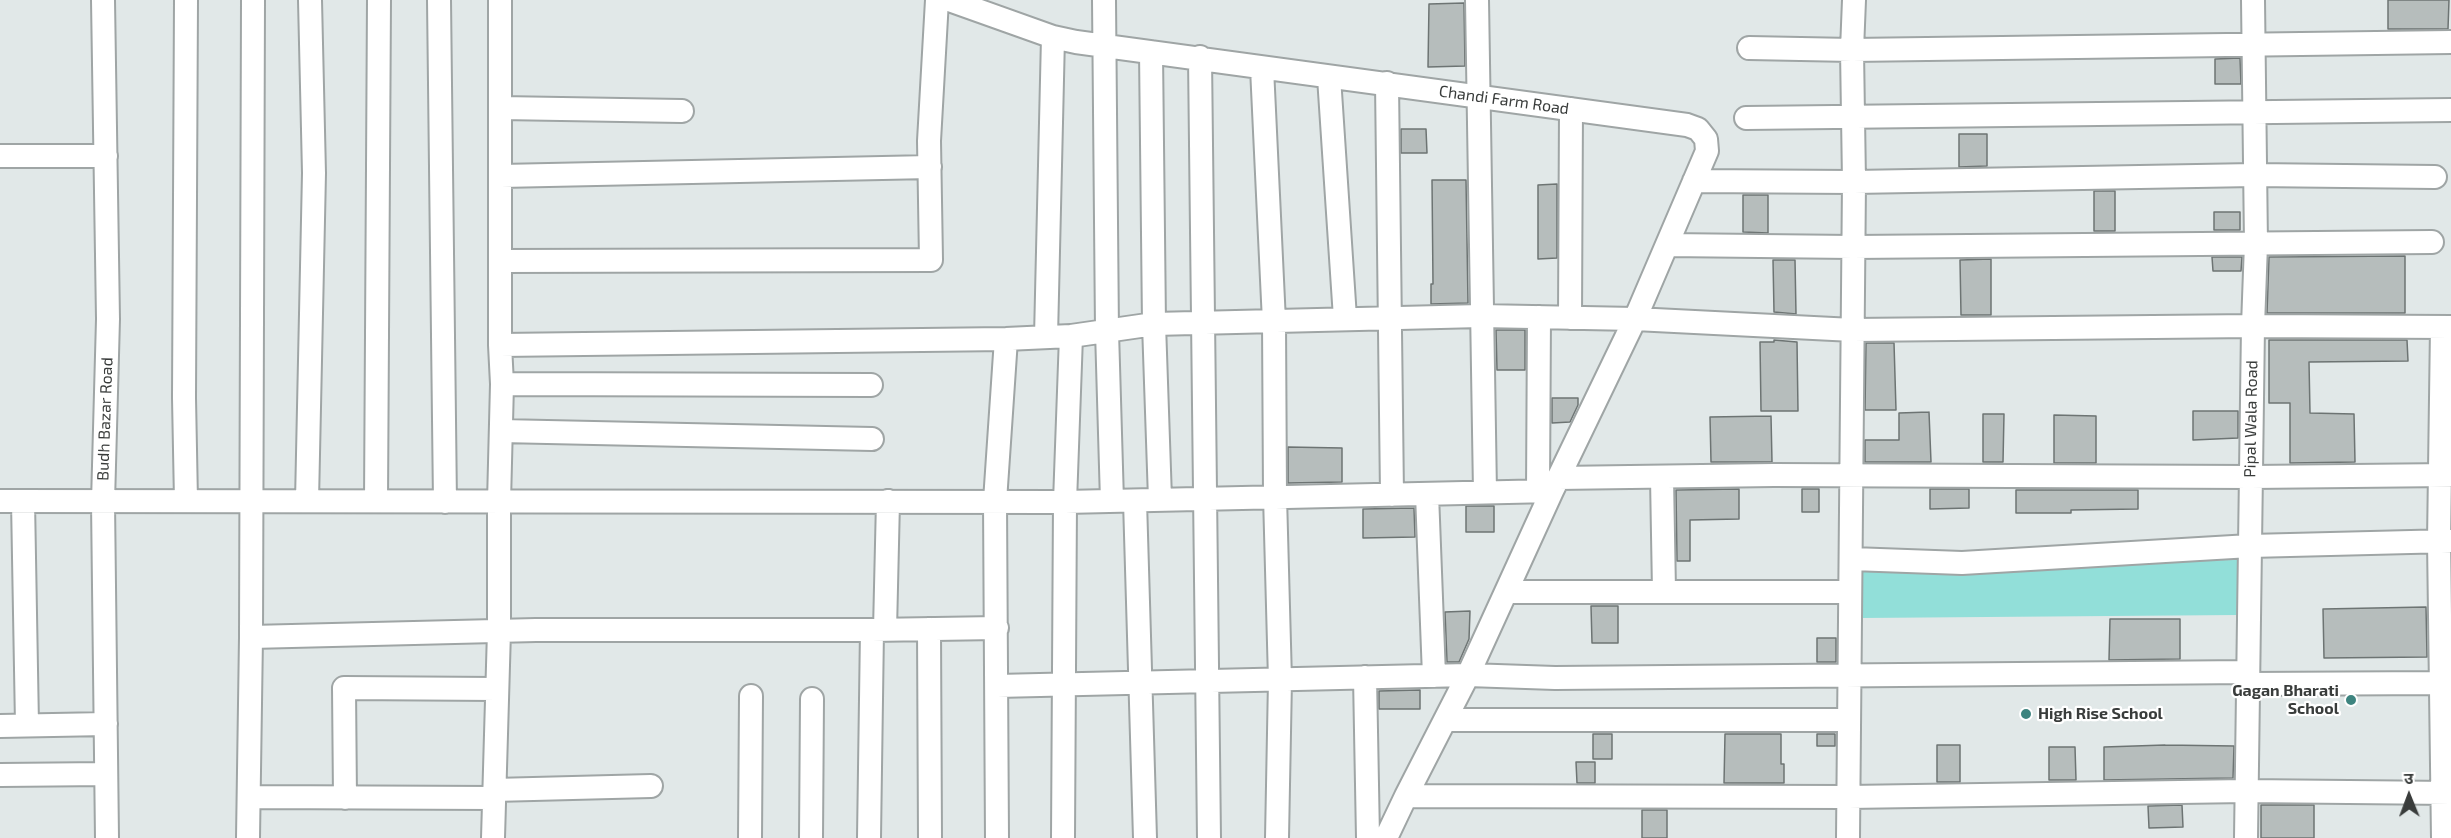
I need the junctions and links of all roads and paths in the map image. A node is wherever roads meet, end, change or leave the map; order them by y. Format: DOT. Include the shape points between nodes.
graph roads {
  1 [pos="103,0"];
  2 [pos="186,0"];
  3 [pos="253,0"];
  4 [pos="310,0"];
  5 [pos="379,0"];
  6 [pos="439,0"];
  7 [pos="501,0"];
  8 [pos="937,0"];
  9 [pos="949,0"];
  10 [pos="1104,0"];
  11 [pos="1477,0"];
  12 [pos="1854,0"];
  13 [pos="2253,0"];
  14 [pos="1053,37"];
  15 [pos="2451,42"];
  16 [pos="2252,44"];
  17 [pos="1104,46"];
  18 [pos="1749,48"];
  19 [pos="1852,50"];
  20 [pos="1150,52"];
  21 [pos="1200,57"];
  22 [pos="1262,68"];
  23 [pos="1329,77"];
  24 [pos="1387,83"];
  25 [pos="1479,97"];
  26 [pos="501,108"];
  27 [pos="1571,109"];
  28 [pos="2451,110"];
  29 [pos="682,111"];
  30 [pos="2253,112"];
  31 [pos="1853,117"];
  32 [pos="1746,118"];
  33 [pos="0,156"];
  34 [pos="106,156"];
  35 [pos="930,167"];
  36 [pos="2254,175"];
  37 [pos="501,176"];
  38 [pos="2435,177"];
  39 [pos="1694,181"];
  40 [pos="1854,182"];
  41 [pos="2432,242"];
  42 [pos="2256,244"];
  43 [pos="1667,245"];
  44 [pos="1853,247"];
  45 [pos="500,261"];
  46 [pos="1481,316"];
  47 [pos="1390,317"];
  48 [pos="1539,317"];
  49 [pos="1345,318"];
  50 [pos="1570,318"];
  51 [pos="1635,319"];
  52 [pos="1274,322"];
  53 [pos="1204,323"];
  54 [pos="1154,324"];
  55 [pos="2253,326"];
  56 [pos="2446,327"];
  57 [pos="1853,330"];
  58 [pos="1107,331"];
  59 [pos="1071,336"];
  60 [pos="1046,337"];
  61 [pos="1006,339"];
  62 [pos="500,345"];
  63 [pos="502,384"];
  64 [pos="872,385"];
  65 [pos="501,431"];
  66 [pos="872,439"];
  67 [pos="2445,475"];
  68 [pos="1851,476"];
  69 [pos="2251,477"];
  70 [pos="1662,478"];
  71 [pos="1549,487"];
  72 [pos="1485,492"];
  73 [pos="1426,494"];
  74 [pos="1392,495"];
  75 [pos="1275,496"];
  76 [pos="1206,498"];
  77 [pos="1160,499"];
  78 [pos="251,500"];
  79 [pos="0,501"];
  80 [pos="23,501"];
  81 [pos="186,501"];
  82 [pos="307,501"];
  83 [pos="376,501"];
  84 [pos="888,501"];
  85 [pos="995,501"];
  86 [pos="1112,501"];
  87 [pos="1135,501"];
  88 [pos="103,502"];
  89 [pos="445,502"];
  90 [pos="499,502"];
  91 [pos="1065,502"];
  92 [pos="2445,541"];
  93 [pos="2250,546"];
  94 [pos="1852,559"];
  95 [pos="1664,591"];
  96 [pos="1507,592"];
  97 [pos="1849,592"];
  98 [pos="2446,602"];
  99 [pos="997,628"];
  100 [pos="929,629"];
  101 [pos="878,630"];
  102 [pos="499,631"];
  103 [pos="251,637"];
  104 [pos="1468,675"];
  105 [pos="2444,675"];
  106 [pos="1434,676"];
  107 [pos="1849,676"];
  108 [pos="1365,678"];
  109 [pos="2247,678"];
  110 [pos="1280,680"];
  111 [pos="1208,681"];
  112 [pos="1141,684"];
  113 [pos="997,686"];
  114 [pos="1062,686"];
  115 [pos="497,689"];
  116 [pos="752,696"];
  117 [pos="812,699"];
  118 [pos="1445,720"];
  119 [pos="1849,720"];
  120 [pos="106,724"];
  121 [pos="27,725"];
  122 [pos="0,726"];
  123 [pos="2446,735"];
  124 [pos="106,774"];
  125 [pos="0,775"];
  126 [pos="651,786"];
  127 [pos="2246,791"];
  128 [pos="2447,793"];
  129 [pos="494,794"];
  130 [pos="1406,796"];
  131 [pos="1849,797"];
  132 [pos="249,798"];
  133 [pos="345,798"];
  134 [pos="107,838"];
  135 [pos="248,838"];
  136 [pos="493,838"];
  137 [pos="750,838"];
  138 [pos="811,838"];
  139 [pos="869,838"];
  140 [pos="930,838"];
  141 [pos="997,838"];
  142 [pos="1063,838"];
  143 [pos="1145,838"];
  144 [pos="1209,838"];
  145 [pos="1277,838"];
  146 [pos="1368,838"];
  147 [pos="1386,838"];
  148 [pos="1848,838"];
  149 [pos="2246,838"];
  150 [pos="2444,838"];
  1 -- 34 [label="street, Budh Bazar Road"];
  2 -- 81 [label="street"];
  3 -- 78 [label="street"];
  4 -- 82 [label="street" via="314,173"];
  5 -- 83 [label="street"];
  6 -- 89 [label="street"];
  7 -- 26 [label="street"];
  8 -- 35 [label="street"];
  9 -- 14 [label="street, Chandi Farm Road"];
  10 -- 17 [label="street"];
  11 -- 25 [label="street"];
  12 -- 19 [label="street"];
  13 -- 16 [label="street, Pipal Wala Road"];
  14 -- 17 [label="street, Chandi Farm Road"];
  14 -- 60 [label="street"];
  15 -- 16 [label="street"];
  16 -- 19 [label="street"];
  16 -- 30 [label="street, Pipal Wala Road"];
  17 -- 20 [label="street, Chandi Farm Road"];
  17 -- 58 [label="street"];
  18 -- 19 [label="street"];
  19 -- 31 [label="street"];
  20 -- 21 [label="street, Chandi Farm Road"];
  20 -- 54 [label="street"];
  21 -- 22 [label="street, Chandi Farm Road"];
  21 -- 53 [label="street"];
  22 -- 23 [label="street, Chandi Farm Road"];
  22 -- 52 [label="street"];
  23 -- 24 [label="street, Chandi Farm Road"];
  23 -- 49 [label="street"];
  24 -- 25 [label="street, Chandi Farm Road"];
  24 -- 47 [label="street"];
  25 -- 27 [label="street, Chandi Farm Road"];
  25 -- 46 [label="street"];
  26 -- 29 [label="street"];
  26 -- 37 [label="street"];
  27 -- 39 [label="street, Chandi Farm Road" via="1687,124 1698,129 1706,139 1707,151"];
  27 -- 50 [label="street"];
  28 -- 30 [label="street"];
  30 -- 31 [label="street"];
  30 -- 36 [label="street, Pipal Wala Road"];
  31 -- 32 [label="street"];
  31 -- 40 [label="street"];
  33 -- 34 [label="street"];
  34 -- 88 [label="street, Budh Bazar Road" via="108,319"];
  35 -- 37 [label="street"];
  35 -- 45 [label="street" via="931,260"];
  36 -- 38 [label="street"];
  36 -- 40 [label="street"];
  36 -- 42 [label="street, Pipal Wala Road"];
  37 -- 45 [label="street"];
  39 -- 40 [label="street"];
  39 -- 43 [label="street, Chandi Farm Road"];
  40 -- 44 [label="street"];
  41 -- 42 [label="street"];
  42 -- 44 [label="street"];
  42 -- 55 [label="street, Pipal Wala Road"];
  43 -- 44 [label="street"];
  43 -- 51 [label="street, Chandi Farm Road"];
  44 -- 57 [label="street"];
  45 -- 62 [label="street"];
  46 -- 47 [label="street"];
  46 -- 48 [label="street"];
  46 -- 72 [label="street"];
  47 -- 49 [label="street"];
  47 -- 74 [label="street"];
  48 -- 50 [label="street"];
  48 -- 71 [label="street"];
  49 -- 52 [label="street"];
  50 -- 51 [label="street"];
  51 -- 57 [label="street"];
  51 -- 71 [label="street, Chandi Farm Road"];
  52 -- 53 [label="street"];
  52 -- 75 [label="street"];
  53 -- 54 [label="street"];
  53 -- 76 [label="street"];
  54 -- 58 [label="street"];
  54 -- 77 [label="street"];
  55 -- 56 [label="street"];
  55 -- 57 [label="street"];
  55 -- 69 [label="street, Pipal Wala Road"];
  56 -- 67 [label="street"];
  57 -- 68 [label="street"];
  58 -- 59 [label="street"];
  58 -- 86 [label="street"];
  59 -- 60 [label="street"];
  59 -- 91 [label="street"];
  60 -- 61 [label="street"];
  61 -- 62 [label="street"];
  61 -- 85 [label="street"];
  62 -- 63 [label="street"];
  63 -- 64 [label="street"];
  63 -- 65 [label="street"];
  65 -- 66 [label="street"];
  65 -- 90 [label="street"];
  67 -- 69 [label="street"];
  67 -- 92 [label="street"];
  68 -- 69 [label="street"];
  68 -- 70 [label="street"];
  68 -- 94 [label="street"];
  69 -- 93 [label="street, Pipal Wala Road"];
  70 -- 71 [label="street"];
  70 -- 95 [label="street"];
  71 -- 72 [label="street"];
  71 -- 96 [label="street, Chandi Farm Road"];
  72 -- 73 [label="street"];
  73 -- 74 [label="street"];
  73 -- 106 [label="street"];
  74 -- 75 [label="street"];
  75 -- 76 [label="street"];
  75 -- 110 [label="street"];
  76 -- 77 [label="street"];
  76 -- 111 [label="street"];
  77 -- 87 [label="street"];
  78 -- 81 [label="street"];
  78 -- 82 [label="street"];
  78 -- 103 [label="street"];
  79 -- 80 [label="street"];
  80 -- 88 [label="street"];
  80 -- 121 [label="street"];
  81 -- 88 [label="street"];
  82 -- 83 [label="street"];
  83 -- 89 [label="street"];
  84 -- 85 [label="street"];
  84 -- 90 [label="street"];
  84 -- 101 [label="street"];
  85 -- 91 [label="street"];
  85 -- 99 [label="street"];
  86 -- 87 [label="street"];
  86 -- 91 [label="street"];
  87 -- 112 [label="street"];
  88 -- 120 [label="street, Budh Bazar Road"];
  89 -- 90 [label="street"];
  90 -- 102 [label="street"];
  91 -- 114 [label="street"];
  92 -- 93 [label="street"];
  92 -- 98 [label="street"];
  93 -- 94 [label="street" via="1962,563"];
  93 -- 109 [label="street, Pipal Wala Road"];
  94 -- 97 [label="street"];
  95 -- 96 [label="street"];
  95 -- 97 [label="street"];
  96 -- 104 [label="street, Chandi Farm Road"];
  97 -- 107 [label="street"];
  98 -- 105 [label="street"];
  99 -- 100 [label="street"];
  99 -- 113 [label="street"];
  100 -- 101 [label="street"];
  100 -- 140 [label="street"];
  101 -- 102 [label="street"];
  101 -- 139 [label="street"];
  102 -- 103 [label="street"];
  102 -- 115 [label="street"];
  103 -- 132 [label="street"];
  104 -- 106 [label="street"];
  104 -- 107 [label="street"];
  104 -- 118 [label="street, Chandi Farm Road"];
  105 -- 109 [label="street"];
  105 -- 123 [label="street"];
  106 -- 108 [label="street"];
  107 -- 109 [label="street"];
  107 -- 119 [label="street"];
  108 -- 110 [label="street"];
  108 -- 146 [label="street"];
  109 -- 127 [label="street, Pipal Wala Road"];
  110 -- 111 [label="street"];
  110 -- 145 [label="street"];
  111 -- 112 [label="street"];
  111 -- 144 [label="street"];
  112 -- 114 [label="street"];
  112 -- 143 [label="street"];
  113 -- 114 [label="street"];
  113 -- 141 [label="street"];
  114 -- 142 [label="street"];
  115 -- 129 [label="street"];
  115 -- 133 [label="street" via="344,688"];
  116 -- 137 [label="street"];
  117 -- 138 [label="street"];
  118 -- 119 [label="street"];
  118 -- 130 [label="street, Chandi Farm Road"];
  119 -- 131 [label="street"];
  120 -- 121 [label="street"];
  120 -- 124 [label="street, Budh Bazar Road"];
  121 -- 122 [label="street"];
  123 -- 128 [label="street"];
  124 -- 125 [label="street"];
  124 -- 134 [label="street, Budh Bazar Road"];
  126 -- 129 [label="street"];
  127 -- 128 [label="street"];
  127 -- 131 [label="street"];
  127 -- 149 [label="street, Pipal Wala Road"];
  128 -- 150 [label="street"];
  129 -- 133 [label="street"];
  129 -- 136 [label="street"];
  130 -- 131 [label="street"];
  130 -- 147 [label="street, Chandi Farm Road"];
  131 -- 148 [label="street"];
  132 -- 133 [label="street"];
  132 -- 135 [label="street"];
}
